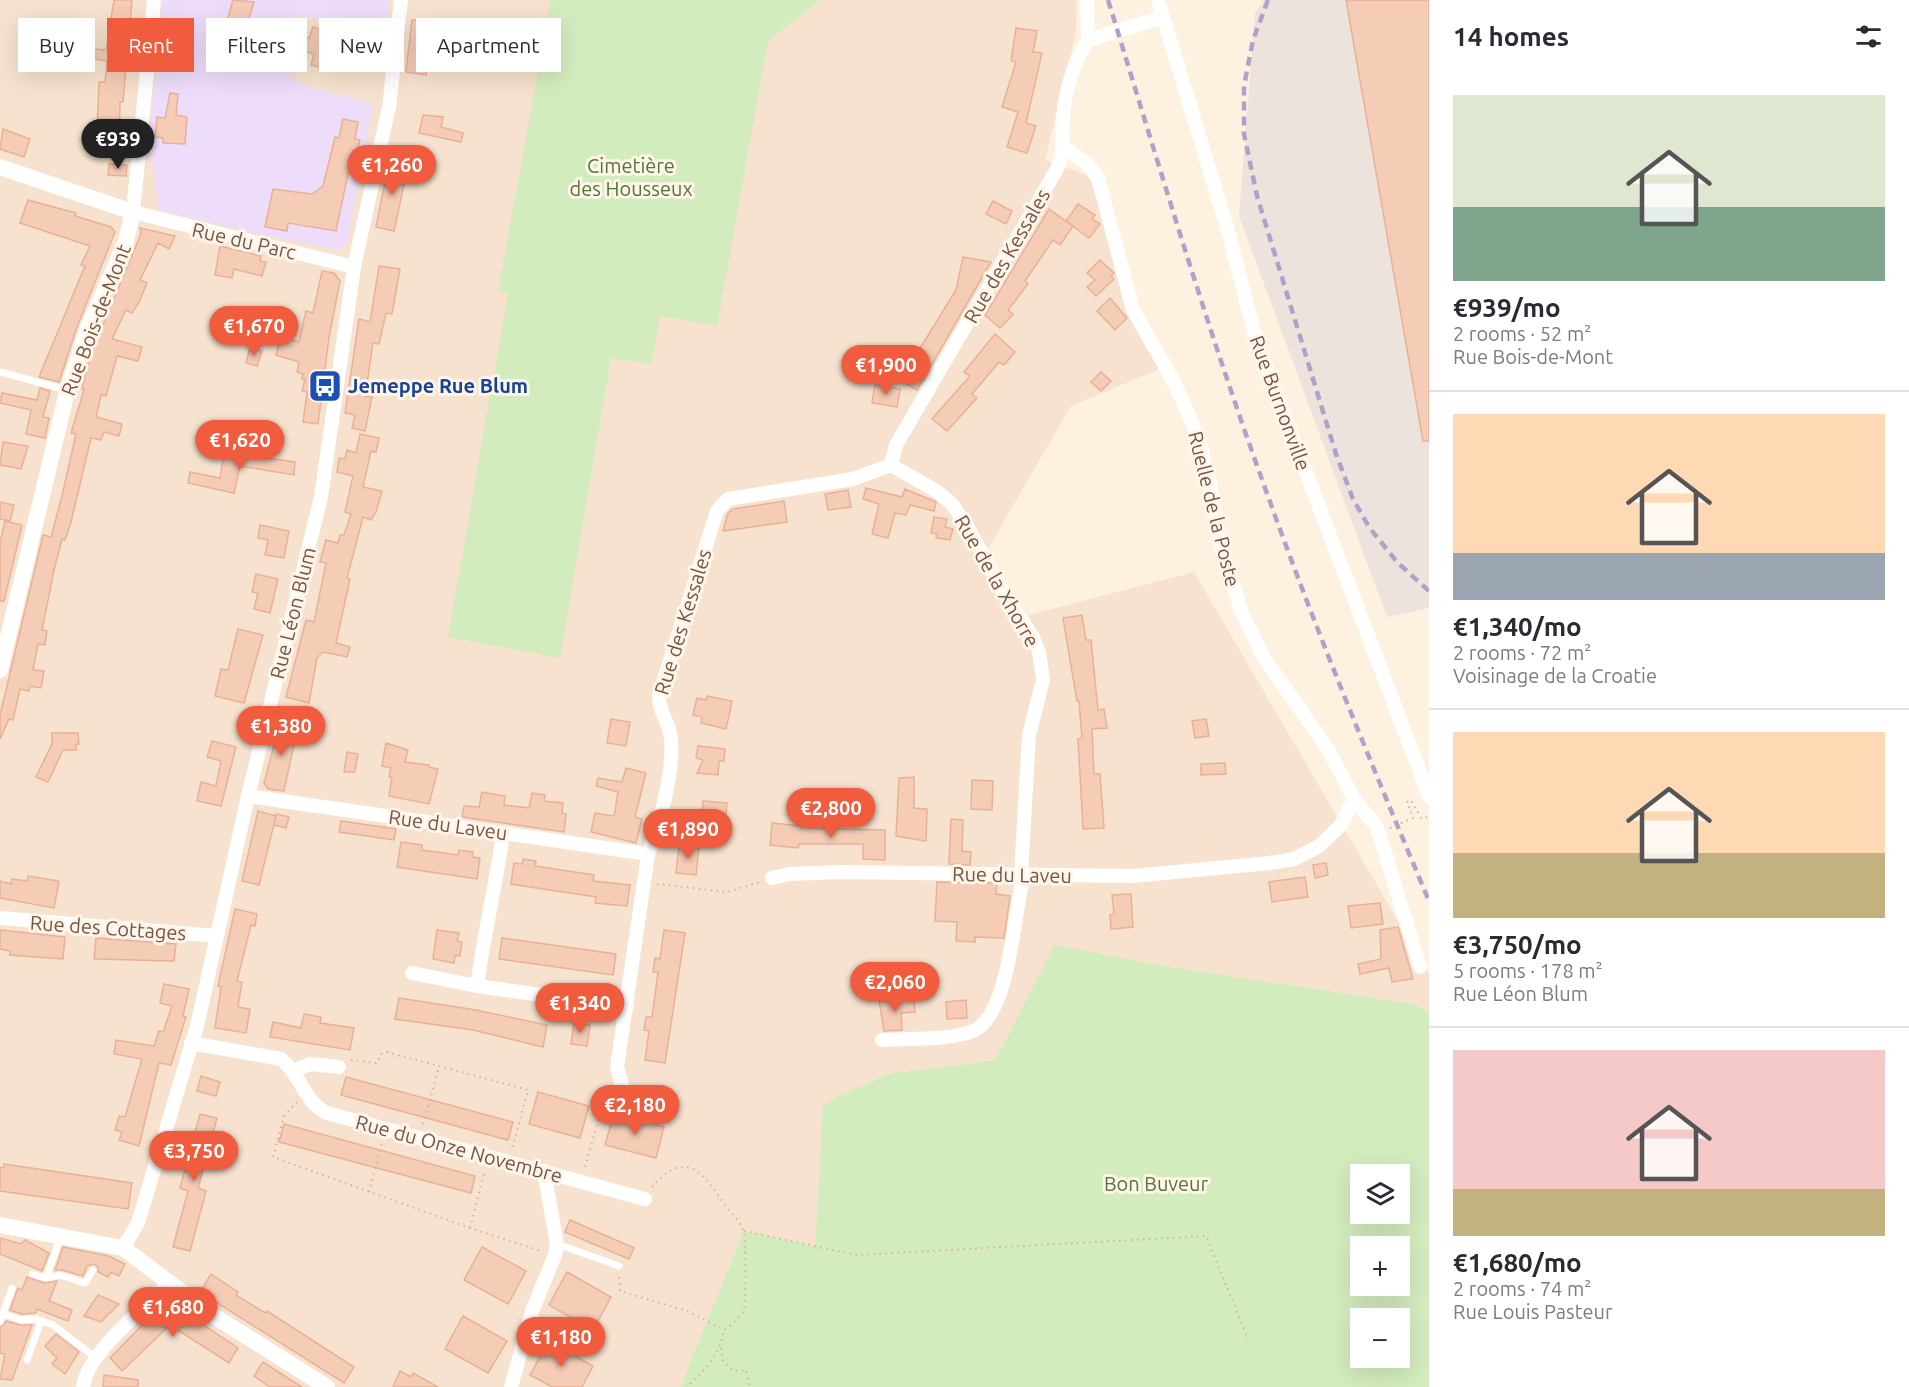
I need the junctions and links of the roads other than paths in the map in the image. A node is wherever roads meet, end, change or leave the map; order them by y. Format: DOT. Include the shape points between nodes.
graph roads {
  1 [pos="154,0"];
  2 [pos="401,0"];
  3 [pos="1087,0"];
  4 [pos="1158,0"];
  5 [pos="1163,17"];
  6 [pos="1088,40"];
  7 [pos="1065,148"];
  8 [pos="0,167"];
  9 [pos="133,213"];
  10 [pos="354,267"];
  11 [pos="0,372"];
  12 [pos="67,390"];
  13 [pos="891,465"];
  14 [pos="0,670"];
  15 [pos="248,796"];
  16 [pos="1429,796"];
  17 [pos="1354,799"];
  18 [pos="503,833"];
  19 [pos="648,854"];
  20 [pos="1022,874"];
  21 [pos="772,878"];
  22 [pos="0,918"];
  23 [pos="216,936"];
  24 [pos="1420,967"];
  25 [pos="412,973"];
  26 [pos="477,986"];
  27 [pos="627,1007"];
  28 [pos="882,1040"];
  29 [pos="191,1043"];
  30 [pos="339,1067"];
  31 [pos="293,1071"];
  32 [pos="623,1089"];
  33 [pos="544,1171"];
  34 [pos="645,1199"];
  35 [pos="0,1225"];
  36 [pos="60,1236"];
  37 [pos="123,1248"];
  38 [pos="556,1250"];
  39 [pos="619,1266"];
  40 [pos="93,1270"];
  41 [pos="32,1274"];
  42 [pos="46,1278"];
  43 [pos="168,1283"];
  44 [pos="12,1288"];
  45 [pos="1,1318"];
  46 [pos="41,1321"];
  47 [pos="96,1358"];
  48 [pos="27,1360"];
  49 [pos="83,1387"];
  50 [pos="327,1387"];
  51 [pos="511,1387"];
  1 -- 9 [label="street, Rue Bois-de-Mont"];
  2 -- 10 [label="street, Rue Léon Blum" via="388,113"];
  3 -- 6 [label="street"];
  4 -- 5 [label="street, Rue Burnonville"];
  5 -- 6 [label="street"];
  5 -- 16 [label="street, Rue Burnonville" via="1228,231 1257,343"];
  6 -- 7 [label="street, Rue des Kessales" via="1077,59 1065,106"];
  7 -- 13 [label="street, Rue des Kessales" via="1040,201 896,446"];
  7 -- 17 [label="street, Ruelle de la Poste" via="1087,163 1098,178 1133,310 1174,382 1198,436 1219,541 1242,613 1264,658 1328,749"];
  8 -- 9 [label="street"];
  9 -- 10 [label="street, Rue du Parc"];
  9 -- 12 [label="street, Rue Bois-de-Mont" via="126,241 87,330"];
  10 -- 15 [label="street, Rue Léon Blum" via="321,497"];
  11 -- 12 [label="lane"];
  12 -- 14 [label="street, Rue Bois-de-Mont"];
  13 -- 19 [label="street, Rue des Kessales" via="866,476 722,503 659,695 660,712 670,731 671,760"];
  13 -- 20 [label="street, Rue de la Xhorre" via="938,492 958,512 1039,652 1043,680 1029,735"];
  15 -- 18 [label="street, Rue du Laveu"];
  15 -- 23 [label="street, Rue Léon Blum"];
  17 -- 20 [label="street, Rue du Laveu" via="1333,834 1294,859 1144,875"];
  17 -- 24 [label="street, Ruelle de la Poste" via="1377,827"];
  18 -- 19 [label="street, Rue du Laveu"];
  18 -- 26 [label="street"];
  19 -- 27 [label="street"];
  20 -- 21 [label="street, Rue du Laveu" via="841,872"];
  20 -- 28 [label="street" via="1004,978 986,1021 966,1033"];
  22 -- 23 [label="street, Rue des Cottages"];
  23 -- 29 [label="street, Rue Léon Blum"];
  25 -- 26 [label="street"];
  26 -- 27 [label="street"];
  27 -- 32 [label="street" via="617,1067"];
  29 -- 31 [label="street, Rue du Onze Novembre" via="266,1055 280,1059"];
  29 -- 37 [label="street, Rue Léon Blum" via="138,1223"];
  30 -- 31 [label="street" via="310,1064"];
  31 -- 33 [label="street, Rue du Onze Novembre" via="318,1109 327,1113"];
  33 -- 34 [label="street, Rue du Onze Novembre"];
  33 -- 38 [label="street"];
  35 -- 36 [label="street"];
  36 -- 37 [label="street"];
  36 -- 42 [label="lane"];
  37 -- 43 [label="street"];
  38 -- 39 [label="lane"];
  38 -- 51 [label="street" via="532,1311"];
  40 -- 42 [label="lane" via="85,1284 60,1275"];
  41 -- 42 [label="lane"];
  43 -- 47 [label="street"];
  43 -- 50 [label="street"];
  44 -- 45 [label="lane"];
  45 -- 46 [label="lane"];
  46 -- 47 [label="lane" via="53,1325"];
  46 -- 48 [label="lane"];
  47 -- 49 [label="street"];
}
